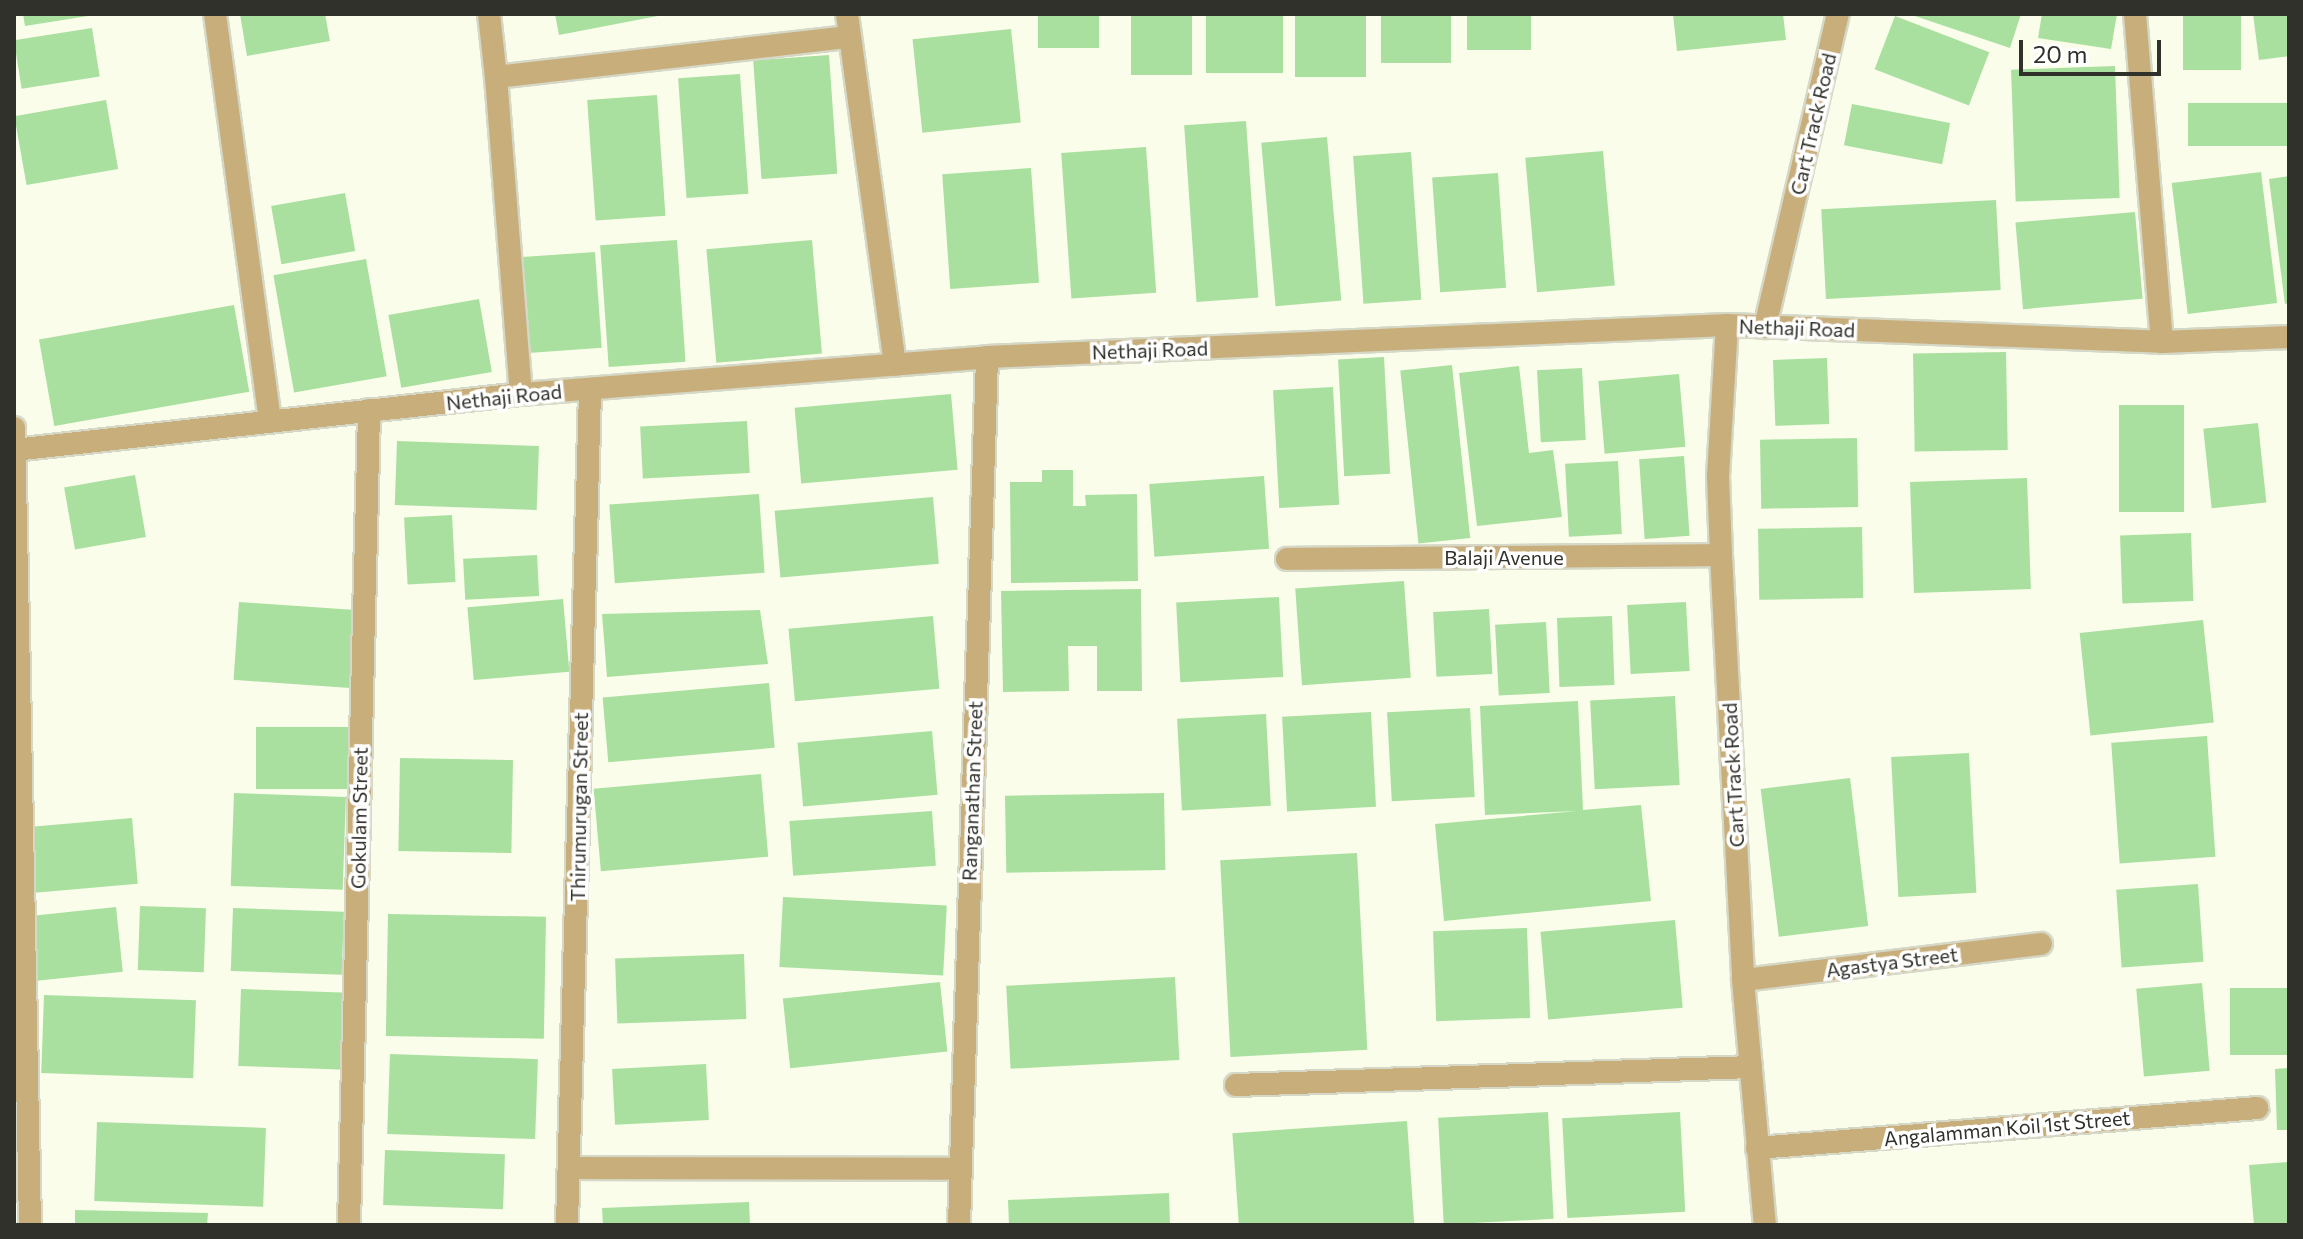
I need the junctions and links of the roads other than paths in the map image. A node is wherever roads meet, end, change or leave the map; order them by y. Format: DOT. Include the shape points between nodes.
graph roads {
  1 [pos="215,14"];
  2 [pos="489,14"];
  3 [pos="1838,14"];
  4 [pos="2135,14"];
  5 [pos="848,25"];
  6 [pos="496,77"];
  7 [pos="1727,325"];
  8 [pos="1765,327"];
  9 [pos="2289,337"];
  10 [pos="2162,342"];
  11 [pos="987,357"];
  12 [pos="895,365"];
  13 [pos="590,389"];
  14 [pos="521,394"];
  15 [pos="369,410"];
  16 [pos="270,420"];
  17 [pos="15,442"];
  18 [pos="1721,555"];
  19 [pos="1287,559"];
  20 [pos="2041,944"];
  21 [pos="1743,980"];
  22 [pos="1751,1067"];
  23 [pos="1236,1085"];
  24 [pos="2257,1108"];
  25 [pos="1757,1148"];
  26 [pos="570,1168"];
  27 [pos="959,1169"];
  28 [pos="30,1225"];
  29 [pos="349,1225"];
  30 [pos="567,1225"];
  31 [pos="959,1225"];
  32 [pos="1765,1225"];
  1 -- 16 [label="street"];
  2 -- 6 [label="street"];
  3 -- 8 [label="street, Cart Track Road"];
  4 -- 10 [label="street"];
  5 -- 6 [label="street"];
  5 -- 12 [label="street"];
  6 -- 14 [label="street"];
  7 -- 8 [label="street, Nethaji Road"];
  7 -- 11 [label="street, Nethaji Road"];
  7 -- 18 [label="street, Cart Track Road" via="1718,476"];
  8 -- 10 [label="street, Nethaji Road"];
  9 -- 10 [label="street, Nethaji Road"];
  11 -- 12 [label="street, Nethaji Road"];
  11 -- 27 [label="street, Ranganathan Street"];
  12 -- 13 [label="street, Nethaji Road"];
  13 -- 14 [label="street, Nethaji Road"];
  13 -- 26 [label="street, Thirumurugan Street"];
  14 -- 15 [label="street, Nethaji Road"];
  15 -- 16 [label="street, Nethaji Road"];
  15 -- 29 [label="street, Gokulam Street"];
  16 -- 17 [label="street, Nethaji Road"];
  17 -- 28 [label="street"];
  18 -- 19 [label="street, Balaji Avenue"];
  18 -- 21 [label="street, Cart Track Road"];
  20 -- 21 [label="street, Agastya Street"];
  21 -- 22 [label="street, Cart Track Road"];
  22 -- 23 [label="street"];
  22 -- 25 [label="street, Cart Track Road"];
  24 -- 25 [label="street, Angalamman Koil 1st Street"];
  25 -- 32 [label="street, Cart Track Road"];
  26 -- 27 [label="street"];
  26 -- 30 [label="street, Thirumurugan Street"];
  27 -- 31 [label="street, Ranganathan Street"];
}
